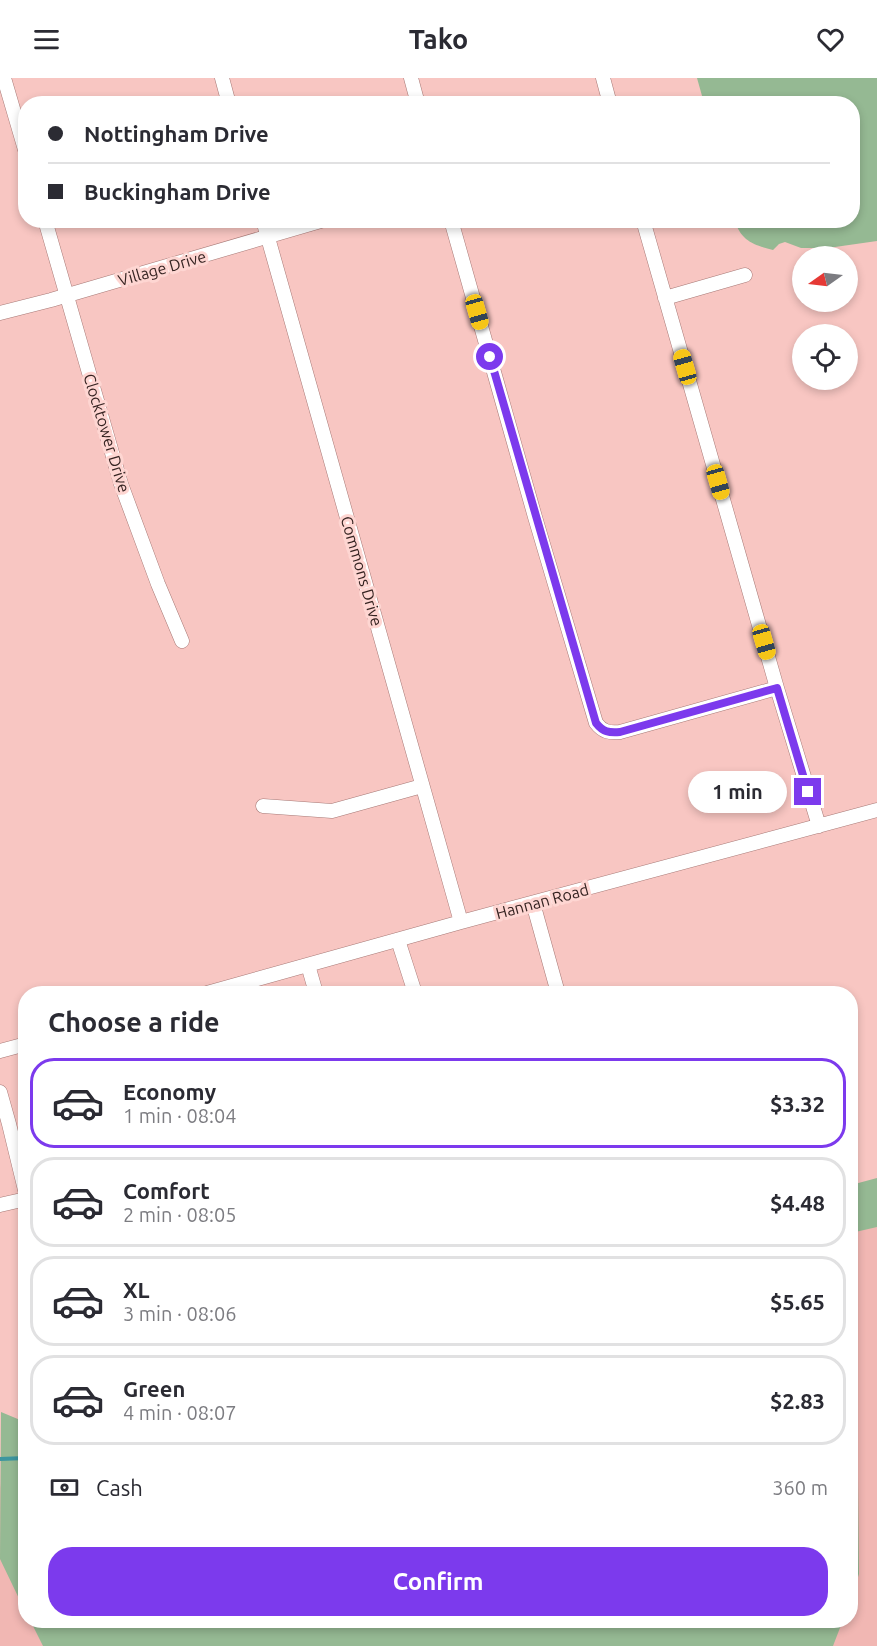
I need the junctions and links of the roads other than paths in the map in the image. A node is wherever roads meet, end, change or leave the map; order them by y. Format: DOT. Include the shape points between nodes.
graph roads {
  1 [pos="4,78"];
  2 [pos="222,78"];
  3 [pos="411,78"];
  4 [pos="603,78"];
  5 [pos="227,96"];
  6 [pos="416,96"];
  7 [pos="608,96"];
  8 [pos="18,126"];
  9 [pos="47,228"];
  10 [pos="265,228"];
  11 [pos="299,228"];
  12 [pos="453,228"];
  13 [pos="646,228"];
  14 [pos="268,238"];
  15 [pos="745,275"];
  16 [pos="67,295"];
  17 [pos="665,298"];
  18 [pos="0,313"];
  19 [pos="182,641"];
  20 [pos="777,688"];
  21 [pos="422,786"];
  22 [pos="263,806"];
  23 [pos="877,810"];
  24 [pos="819,826"];
  25 [pos="533,903"];
  26 [pos="461,922"];
  27 [pos="398,940"];
  28 [pos="308,965"];
  29 [pos="232,986"];
  30 [pos="314,986"];
  31 [pos="413,986"];
  32 [pos="556,986"];
  33 [pos="18,1046"];
  34 [pos="0,1051"];
  35 [pos="0,1092"];
  36 [pos="18,1161"];
  37 [pos="18,1201"];
  38 [pos="0,1205"];
  1 -- 8 [label="street"];
  2 -- 5 [label="street"];
  3 -- 6 [label="street"];
  4 -- 7 [label="street"];
  9 -- 16 [label="street, Clocktower Drive"];
  10 -- 14 [label="street, Commons Drive"];
  11 -- 14 [label="street, Village Drive"];
  12 -- 20 [label="street" via="596,723 602,731 611,733 632,729"];
  13 -- 17 [label="street"];
  14 -- 16 [label="street, Village Drive"];
  14 -- 21 [label="street, Commons Drive"];
  15 -- 17 [label="street"];
  16 -- 18 [label="street, Village Drive"];
  16 -- 19 [label="street, Clocktower Drive" via="121,484"];
  17 -- 20 [label="street"];
  20 -- 24 [label="street"];
  21 -- 22 [label="street" via="332,811"];
  21 -- 26 [label="street, Commons Drive"];
  23 -- 24 [label="street, Hannan Road"];
  24 -- 25 [label="street, Hannan Road"];
  25 -- 26 [label="street, Hannan Road"];
  25 -- 32 [label="street"];
  26 -- 27 [label="street, Hannan Road"];
  27 -- 28 [label="street, Hannan Road"];
  27 -- 31 [label="street"];
  28 -- 29 [label="street, Hannan Road"];
  28 -- 30 [label="street"];
  33 -- 34 [label="street"];
  35 -- 36 [label="street"];
  37 -- 38 [label="street"];
}
